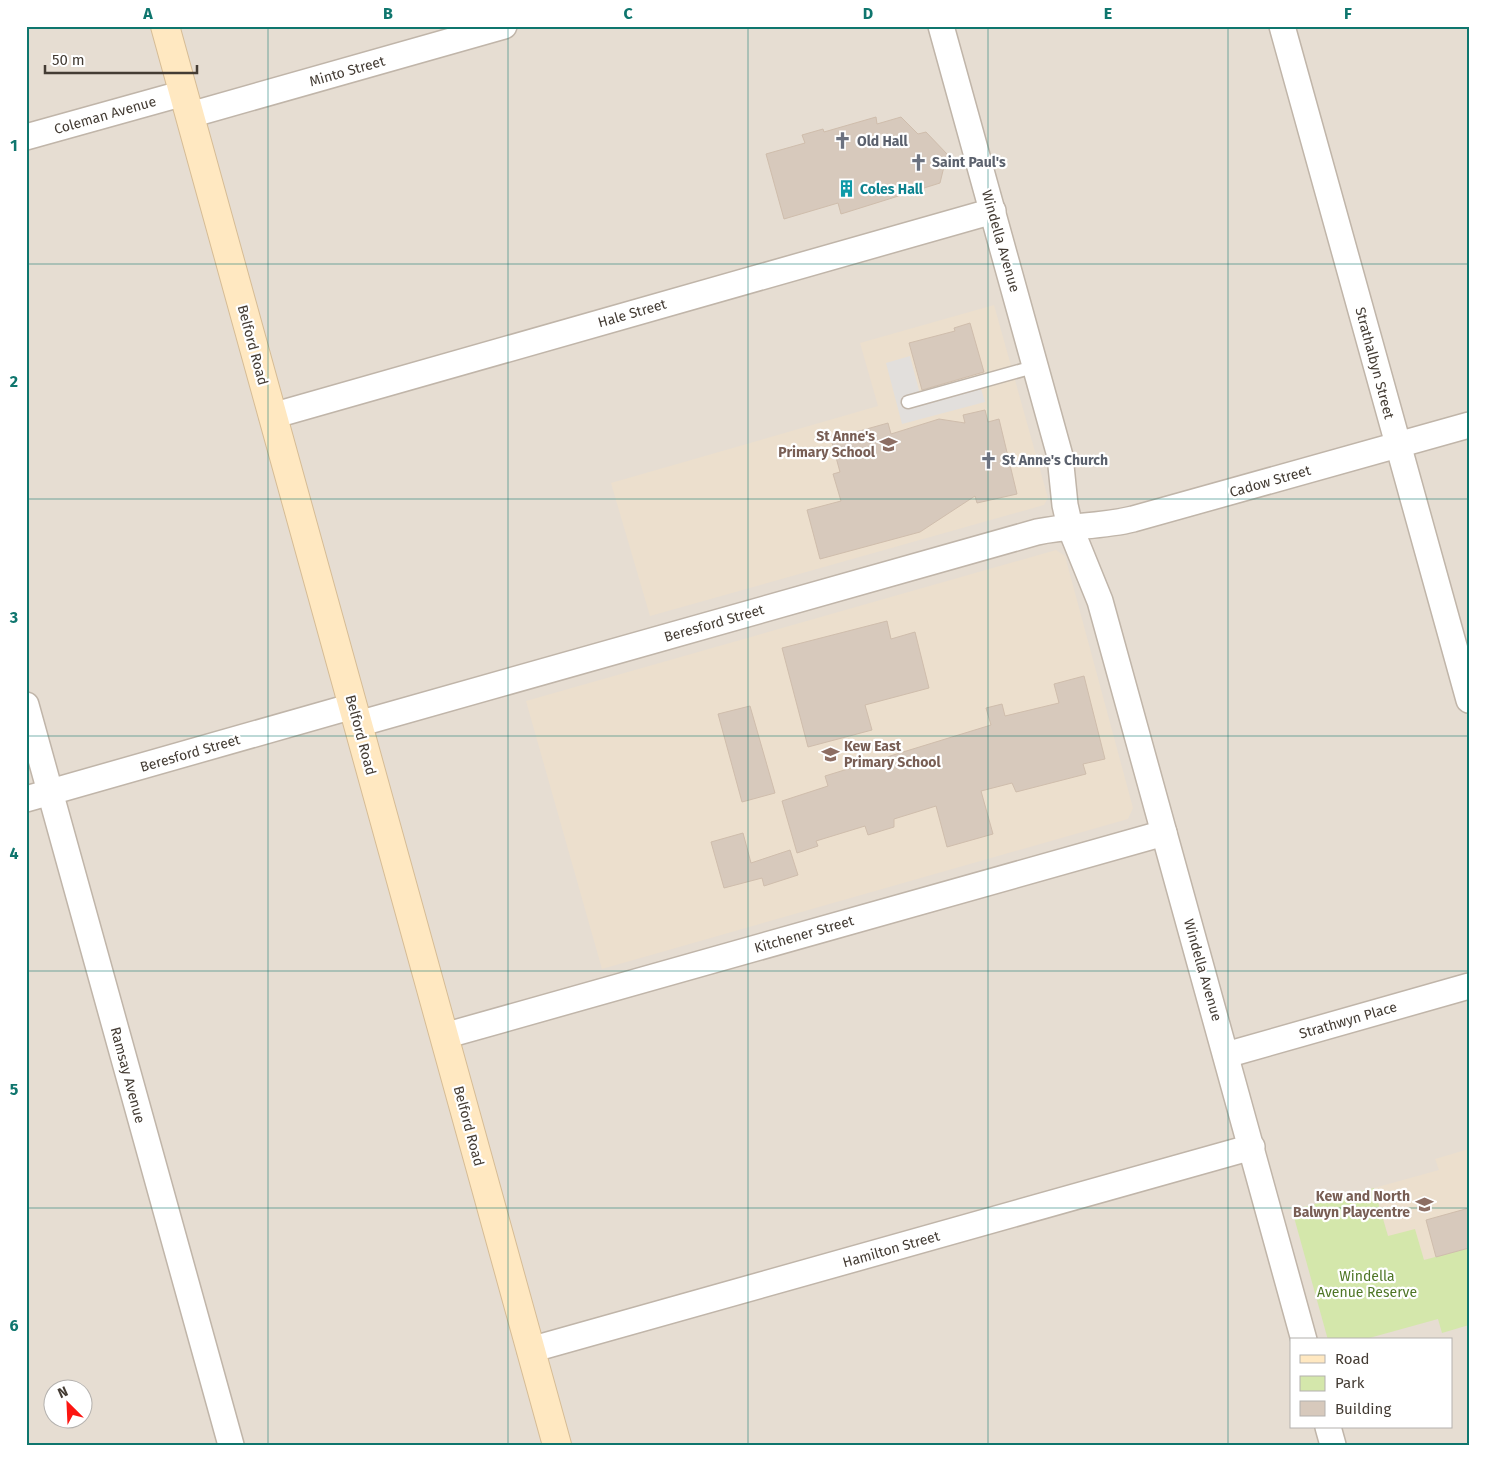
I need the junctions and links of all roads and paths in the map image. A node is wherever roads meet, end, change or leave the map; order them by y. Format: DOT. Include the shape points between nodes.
graph roads {
  1 [pos="165,26"];
  2 [pos="504,26"];
  3 [pos="941,26"];
  4 [pos="1282,26"];
  5 [pos="187,104"];
  6 [pos="26,137"];
  7 [pos="993,211"];
  8 [pos="1037,366"];
  9 [pos="908,402"];
  10 [pos="272,416"];
  11 [pos="1469,425"];
  12 [pos="1397,445"];
  13 [pos="1080,527"];
  14 [pos="1469,700"];
  15 [pos="26,705"];
  16 [pos="355,715"];
  17 [pos="50,792"];
  18 [pos="26,799"];
  19 [pos="1164,833"];
  20 [pos="1469,986"];
  21 [pos="444,1036"];
  22 [pos="1226,1055"];
  23 [pos="1252,1147"];
  24 [pos="1303,1338"];
  25 [pos="530,1350"];
  26 [pos="1328,1428"];
  27 [pos="231,1445"];
  28 [pos="556,1445"];
  29 [pos="1333,1445"];
  1 -- 5 [label="street, Belford Road"];
  2 -- 5 [label="street, Minto Street"];
  3 -- 7 [label="street, Windella Avenue"];
  4 -- 12 [label="street, Strathalbyn Street"];
  5 -- 6 [label="street, Coleman Avenue"];
  5 -- 10 [label="street, Belford Road"];
  7 -- 8 [label="street, Windella Avenue"];
  7 -- 10 [label="street, Hale Street"];
  8 -- 9 [label="lane"];
  8 -- 13 [label="street, Windella Avenue"];
  10 -- 16 [label="street, Belford Road"];
  11 -- 12 [label="street, Cadow Street"];
  12 -- 13 [label="street, Cadow Street" via="1133,519"];
  12 -- 14 [label="street, Strathalbyn Street"];
  13 -- 16 [label="street, Beresford Street" via="1037,532"];
  13 -- 19 [label="street, Windella Avenue"];
  15 -- 17 [label="street, Ramsay Avenue"];
  16 -- 17 [label="street, Beresford Street"];
  16 -- 21 [label="street, Belford Road"];
  17 -- 18 [label="street, Beresford Street"];
  17 -- 27 [label="street, Ramsay Avenue"];
  19 -- 21 [label="street, Kitchener Street"];
  19 -- 22 [label="street, Windella Avenue"];
  20 -- 22 [label="street, Strathwyn Place"];
  21 -- 25 [label="street, Belford Road"];
  22 -- 23 [label="street, Windella Avenue"];
  23 -- 24 [label="street, Windella Avenue"];
  23 -- 25 [label="street, Hamilton Street"];
  25 -- 28 [label="street, Belford Road"];
  26 -- 29 [label="street"];
}
